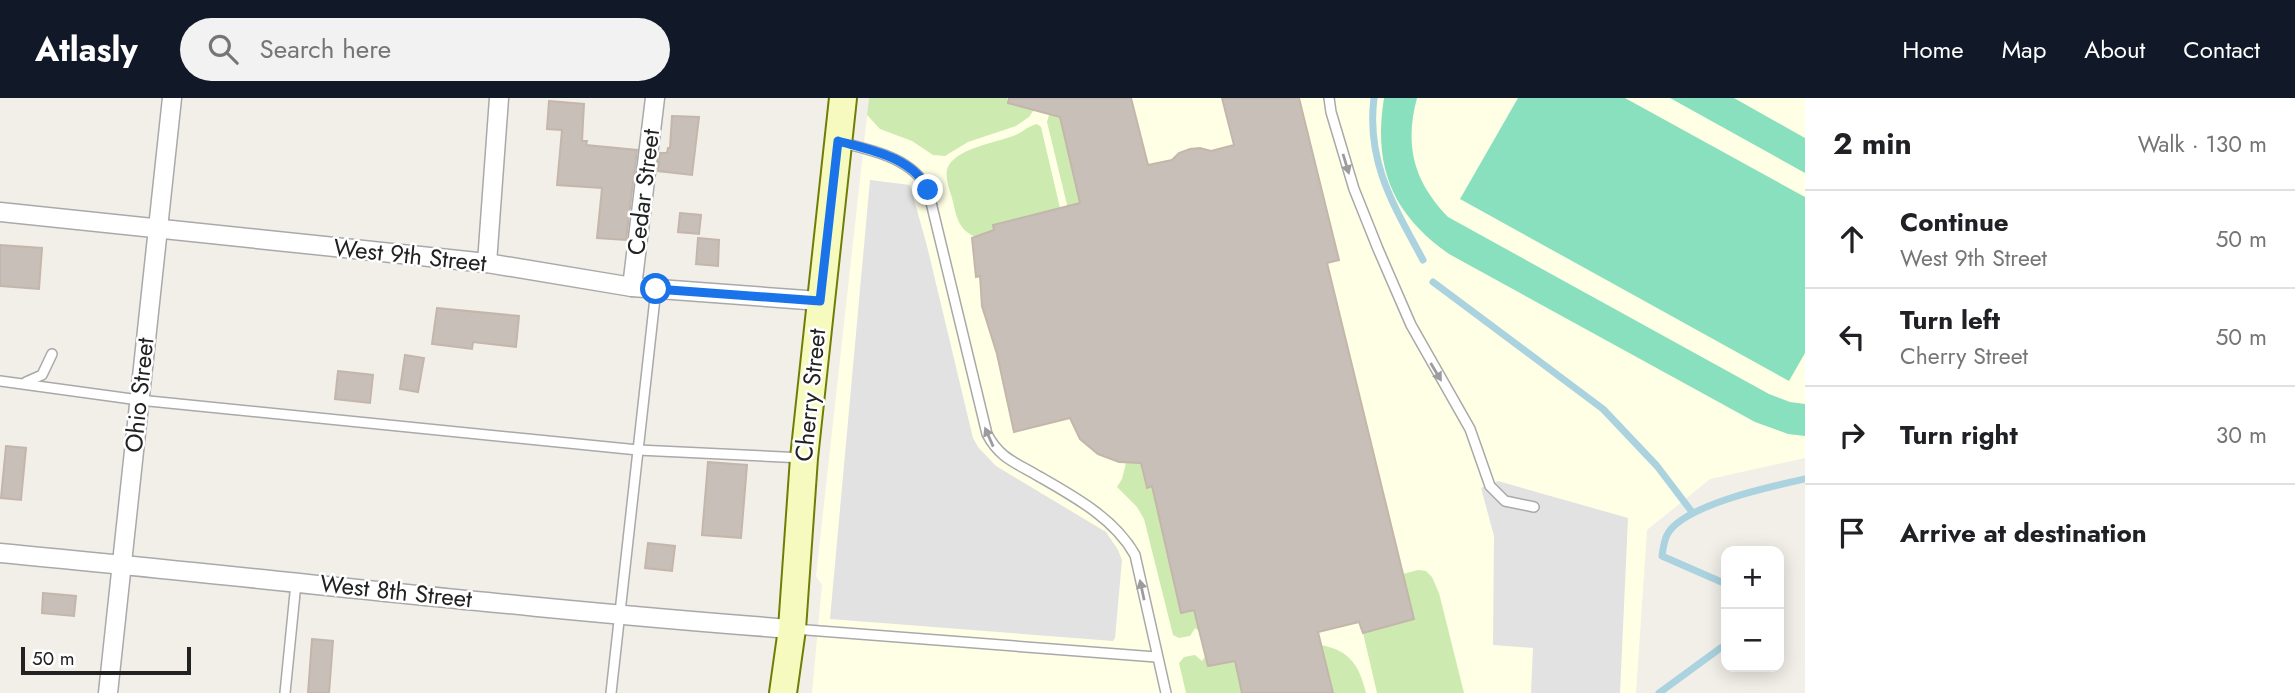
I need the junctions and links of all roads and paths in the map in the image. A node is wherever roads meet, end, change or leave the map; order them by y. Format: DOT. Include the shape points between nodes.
graph roads {
  1 [pos="172,98"];
  2 [pos="499,98"];
  3 [pos="655,98"];
  4 [pos="843,98"];
  5 [pos="1329,98"];
  6 [pos="838,141"];
  7 [pos="0,212"];
  8 [pos="157,228"];
  9 [pos="487,263"];
  10 [pos="632,287"];
  11 [pos="656,289"];
  12 [pos="820,301"];
  13 [pos="52,354"];
  14 [pos="0,381"];
  15 [pos="24,383"];
  16 [pos="139,400"];
  17 [pos="638,450"];
  18 [pos="804,458"];
  19 [pos="1534,507"];
  20 [pos="0,553"];
  21 [pos="121,564"];
  22 [pos="296,581"];
  23 [pos="618,615"];
  24 [pos="792,629"];
  25 [pos="1156,657"];
  26 [pos="108,693"];
  27 [pos="285,693"];
  28 [pos="611,693"];
  29 [pos="783,693"];
  30 [pos="1166,693"];
  1 -- 8 [label="street, Ohio Street"];
  2 -- 9 [label="street"];
  3 -- 10 [label="street, Cedar Street"];
  4 -- 6 [label="street, Cherry Street"];
  5 -- 19 [label="lane, one-way" via="1354,189 1378,249 1411,325 1470,429 1490,486 1505,501"];
  6 -- 12 [label="street, Cherry Street"];
  25 -- 6 [label="lane, one-way" via="1135,555 1127,540 1083,502 996,451 987,434 922,179 891,158"];
  7 -- 8 [label="street, West 9th Street"];
  8 -- 9 [label="street, West 9th Street"];
  8 -- 16 [label="street, Ohio Street"];
  9 -- 10 [label="street, West 9th Street"];
  10 -- 11 [label="street, West 9th Street"];
  11 -- 12 [label="street, West 9th Street"];
  11 -- 17 [label="lane"];
  12 -- 18 [label="street, Cherry Street"];
  13 -- 15 [label="lane" via="42,374"];
  14 -- 15 [label="lane"];
  15 -- 16 [label="lane"];
  16 -- 17 [label="lane"];
  16 -- 21 [label="street, Ohio Street"];
  17 -- 18 [label="lane"];
  17 -- 23 [label="lane"];
  18 -- 24 [label="street, Cherry Street"];
  20 -- 21 [label="street, West 8th Street"];
  21 -- 22 [label="street, West 8th Street"];
  21 -- 26 [label="street, Ohio Street"];
  22 -- 23 [label="street, West 8th Street"];
  22 -- 27 [label="lane"];
  23 -- 24 [label="street, West 8th Street"];
  23 -- 28 [label="lane"];
  24 -- 25 [label="lane"];
  24 -- 29 [label="street, Cherry Street"];
  25 -- 30 [label="lane"];
}
